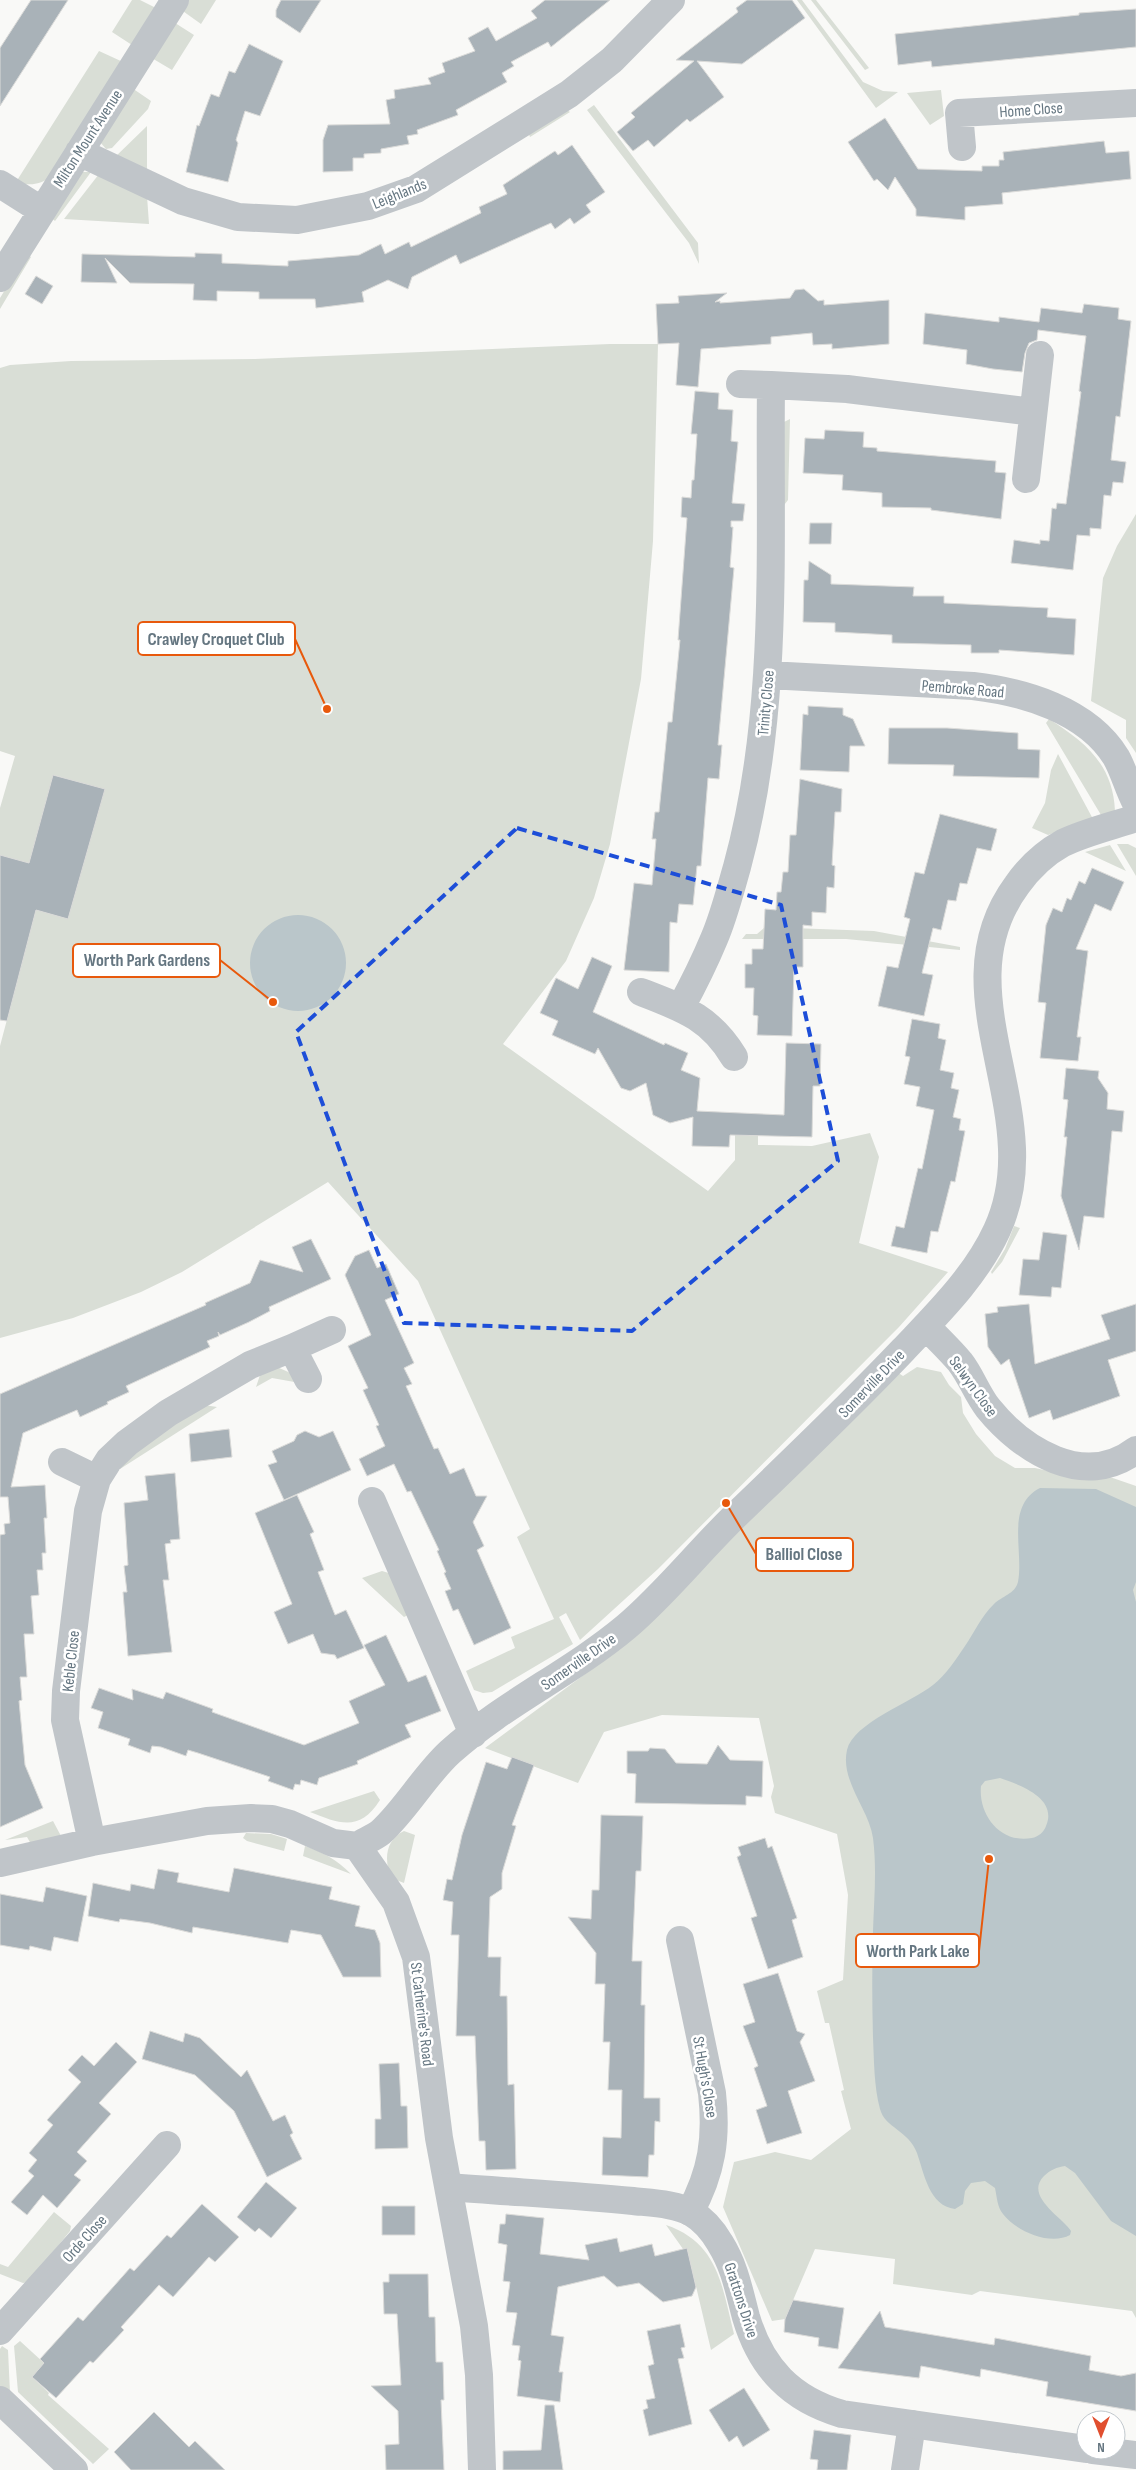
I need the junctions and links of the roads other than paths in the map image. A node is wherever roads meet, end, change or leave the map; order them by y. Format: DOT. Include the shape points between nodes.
graph roads {
  1 [pos="176,0"];
  2 [pos="671,0"];
  3 [pos="1136,103"];
  4 [pos="962,147"];
  5 [pos="79,152"];
  6 [pos="0,184"];
  7 [pos="41,210"];
  8 [pos="0,278"];
  9 [pos="1040,355"];
  10 [pos="740,384"];
  11 [pos="771,384"];
  12 [pos="1033,412"];
  13 [pos="1026,479"];
  14 [pos="768,676"];
  15 [pos="1136,803"];
  16 [pos="1136,818"];
  17 [pos="641,992"];
  18 [pos="681,1007"];
  19 [pos="734,1057"];
  20 [pos="926,1326"];
  21 [pos="332,1330"];
  22 [pos="292,1348"];
  23 [pos="308,1379"];
  24 [pos="1136,1450"];
  25 [pos="62,1462"];
  26 [pos="97,1479"];
  27 [pos="372,1501"];
  28 [pos="473,1734"];
  29 [pos="92,1842"];
  30 [pos="357,1846"];
  31 [pos="0,1863"];
  32 [pos="680,1940"];
  33 [pos="167,2145"];
  34 [pos="449,2187"];
  35 [pos="690,2212"];
  36 [pos="0,2331"];
  37 [pos="0,2400"];
  38 [pos="912,2424"];
  39 [pos="1076,2448"];
  40 [pos="74,2470"];
  41 [pos="482,2470"];
  42 [pos="905,2470"];
  1 -- 5 [label="street, Milton Mount Avenue"];
  2 -- 5 [label="street, Leighlands" via="612,60 568,94 416,189 368,206 297,220 238,217 184,201"];
  3 -- 4 [label="street, Home Close" via="958,102"];
  5 -- 7 [label="street, Milton Mount Avenue"];
  6 -- 7 [label="street"];
  7 -- 8 [label="street, Milton Mount Avenue"];
  9 -- 12 [label="street"];
  10 -- 11 [label="street"];
  11 -- 12 [label="street" via="833,387"];
  11 -- 14 [label="street, Trinity Close"];
  12 -- 13 [label="street"];
  14 -- 15 [label="street, Pembroke Road" via="973,686 1004,690 1042,702 1080,721 1102,740 1116,757"];
  14 -- 18 [label="street, Trinity Close" via="758,765 742,848 715,938"];
  16 -- 20 [label="street, Somerville Drive" via="1062,844 1041,859 1008,896 987,957 986,981 994,1040 1011,1119 1011,1182 1006,1206 985,1254"];
  17 -- 18 [label="street"];
  18 -- 19 [label="street" via="714,1029"];
  20 -- 24 [label="street, Selwyn Close" via="960,1363 987,1406 1026,1446 1060,1463 1086,1466 1116,1460"];
  20 -- 28 [label="street, Somerville Drive" via="628,1626"];
  21 -- 22 [label="street, Keble Close"];
  22 -- 23 [label="street"];
  22 -- 26 [label="street, Keble Close" via="250,1366 168,1413 115,1454"];
  25 -- 26 [label="street"];
  26 -- 29 [label="street, Keble Close" via="88,1511 65,1720"];
  27 -- 28 [label="street"];
  28 -- 30 [label="street, Somerville Drive" via="433,1769 380,1833"];
  29 -- 30 [label="street" via="206,1821 251,1818 272,1819 333,1843"];
  29 -- 31 [label="street"];
  30 -- 34 [label="street, St Catherine's Road" via="396,1902 416,1957 432,2087"];
  32 -- 35 [label="street, St Hugh's Close" via="715,2119 714,2143 704,2188"];
  33 -- 36 [label="street, Orde Close"];
  34 -- 35 [label="street, Grattons Drive" via="650,2203"];
  34 -- 41 [label="street, St Catherine's Road" via="474,2326"];
  35 -- 38 [label="street, Grattons Drive" via="702,2220 728,2255 753,2339 772,2370 786,2385 821,2408"];
  37 -- 40 [label="street"];
  38 -- 39 [label="street, Grattons Drive"];
  38 -- 42 [label="street"];
}
